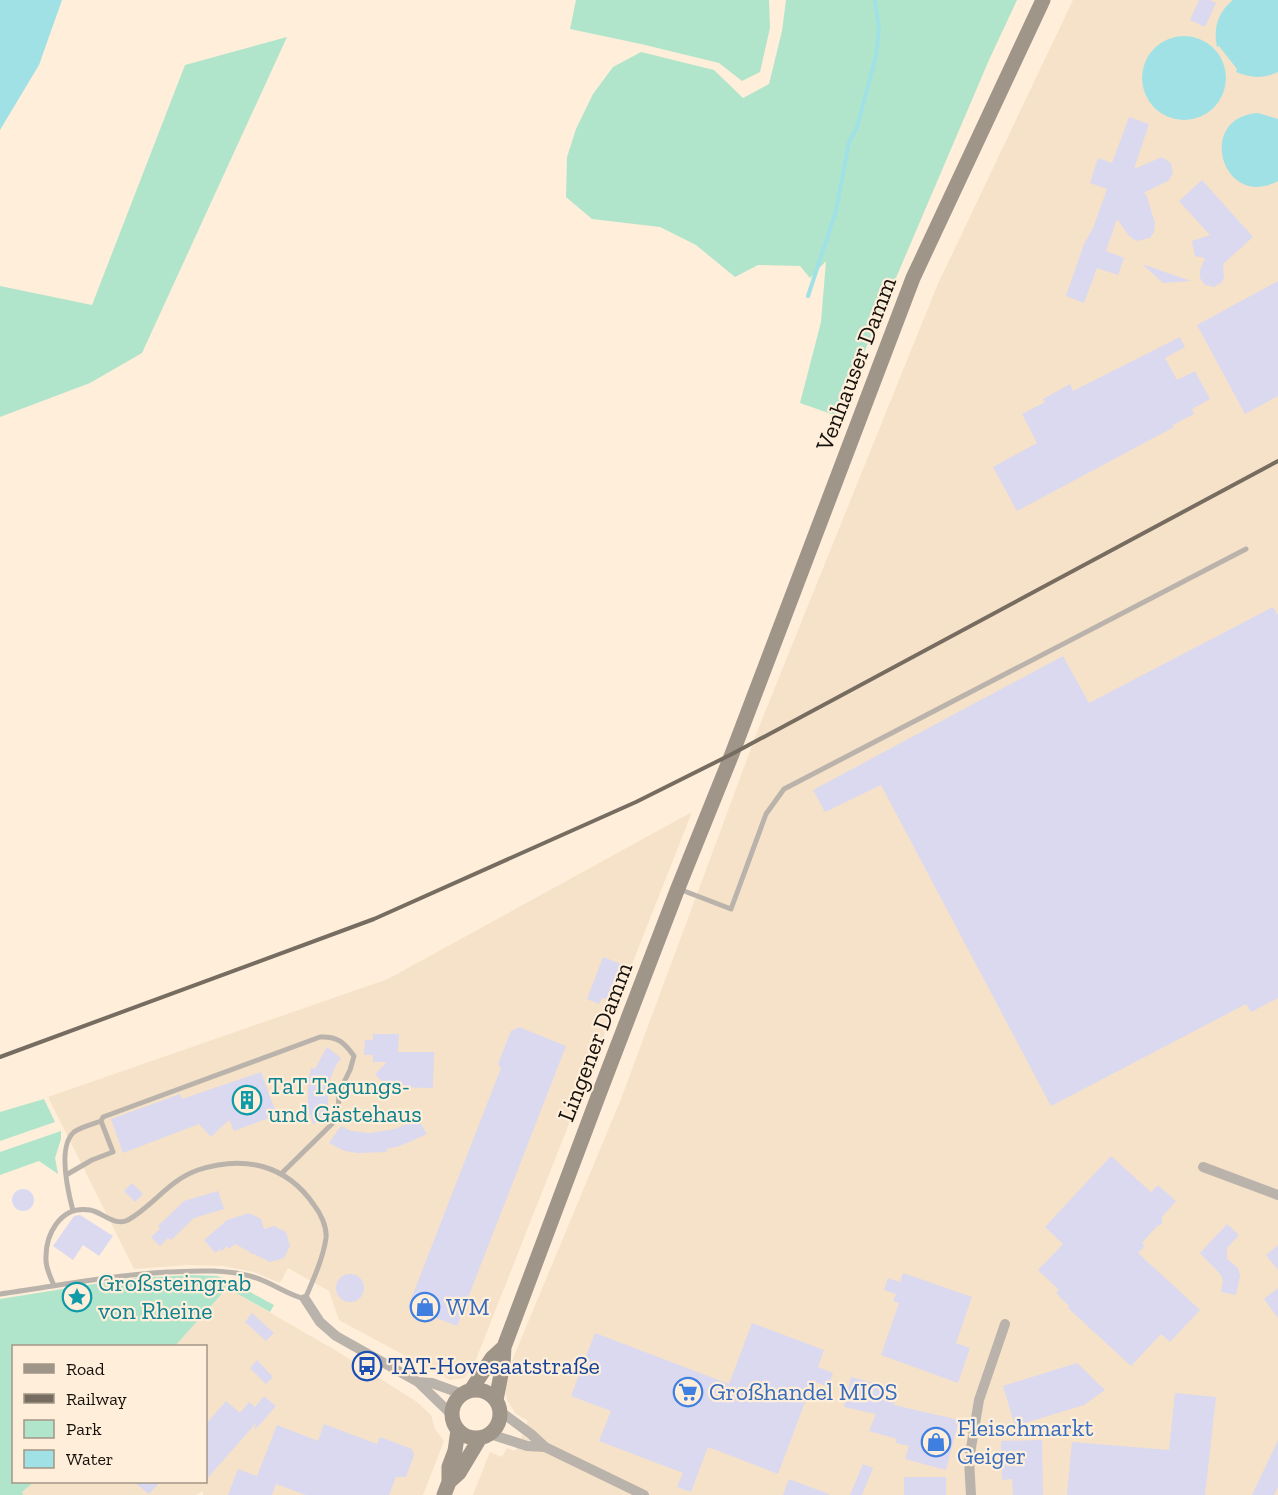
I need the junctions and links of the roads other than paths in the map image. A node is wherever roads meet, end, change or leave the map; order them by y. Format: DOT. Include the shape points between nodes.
graph roads {
  1 [pos="1043,0"];
  2 [pos="1246,549"];
  3 [pos="732,754"];
  4 [pos="678,888"];
  5 [pos="101,1121"];
  6 [pos="1203,1167"];
  7 [pos="282,1173"];
  8 [pos="66,1175"];
  9 [pos="1278,1195"];
  10 [pos="73,1211"];
  11 [pos="54,1286"];
  12 [pos="0,1294"];
  13 [pos="305,1299"];
  14 [pos="1005,1324"];
  15 [pos="504,1347"];
  16 [pos="418,1382"];
  17 [pos="466,1392"];
  18 [pos="498,1406"];
  19 [pos="452,1414"];
  20 [pos="458,1430"];
  21 [pos="485,1436"];
  22 [pos="544,1447"];
  23 [pos="447,1488"];
  24 [pos="644,1495"];
  25 [pos="971,1495"];
  1 -- 3 [label="main road, Venhauser Damm" via="913,279"];
  2 -- 4 [label="lane" via="784,789 766,814 731,909"];
  3 -- 4 [label="main road, Lingener Damm"];
  4 -- 15 [label="main road, Lingener Damm"];
  5 -- 7 [label="lane" via="103,1117 320,1037 333,1036 354,1056 339,1092 338,1118"];
  5 -- 8 [label="lane" via="74,1132 66,1148"];
  5 -- 8 [label="lane" via="113,1152"];
  6 -- 9 [label="street"];
  7 -- 10 [label="lane" via="230,1164 198,1170 179,1178 126,1222 90,1210"];
  7 -- 13 [label="lane" via="303,1188 320,1213 326,1237"];
  8 -- 10 [label="lane"];
  10 -- 11 [label="lane" via="55,1224 47,1241 46,1262"];
  11 -- 12 [label="lane"];
  11 -- 13 [label="lane" via="137,1274 220,1271 251,1276"];
  13 -- 16 [label="street" via="320,1322 336,1336"];
  14 -- 25 [label="street" via="979,1400 969,1460"];
  15 -- 17 [label="main road, Lingener Damm"];
  15 -- 18 [label="main road, Lingener Damm"];
  16 -- 17 [label="street"];
  16 -- 19 [label="street"];
  17 -- 18 [label="main road" via="485,1391"];
  17 -- 19 [label="main road" via="456,1400"];
  18 -- 21 [label="main road" via="496,1428"];
  18 -- 22 [label="street"];
  19 -- 20 [label="main road"];
  20 -- 21 [label="main road" via="472,1438"];
  20 -- 23 [label="main road"];
  21 -- 22 [label="street"];
  21 -- 23 [label="main road"];
  22 -- 24 [label="street"];
}
